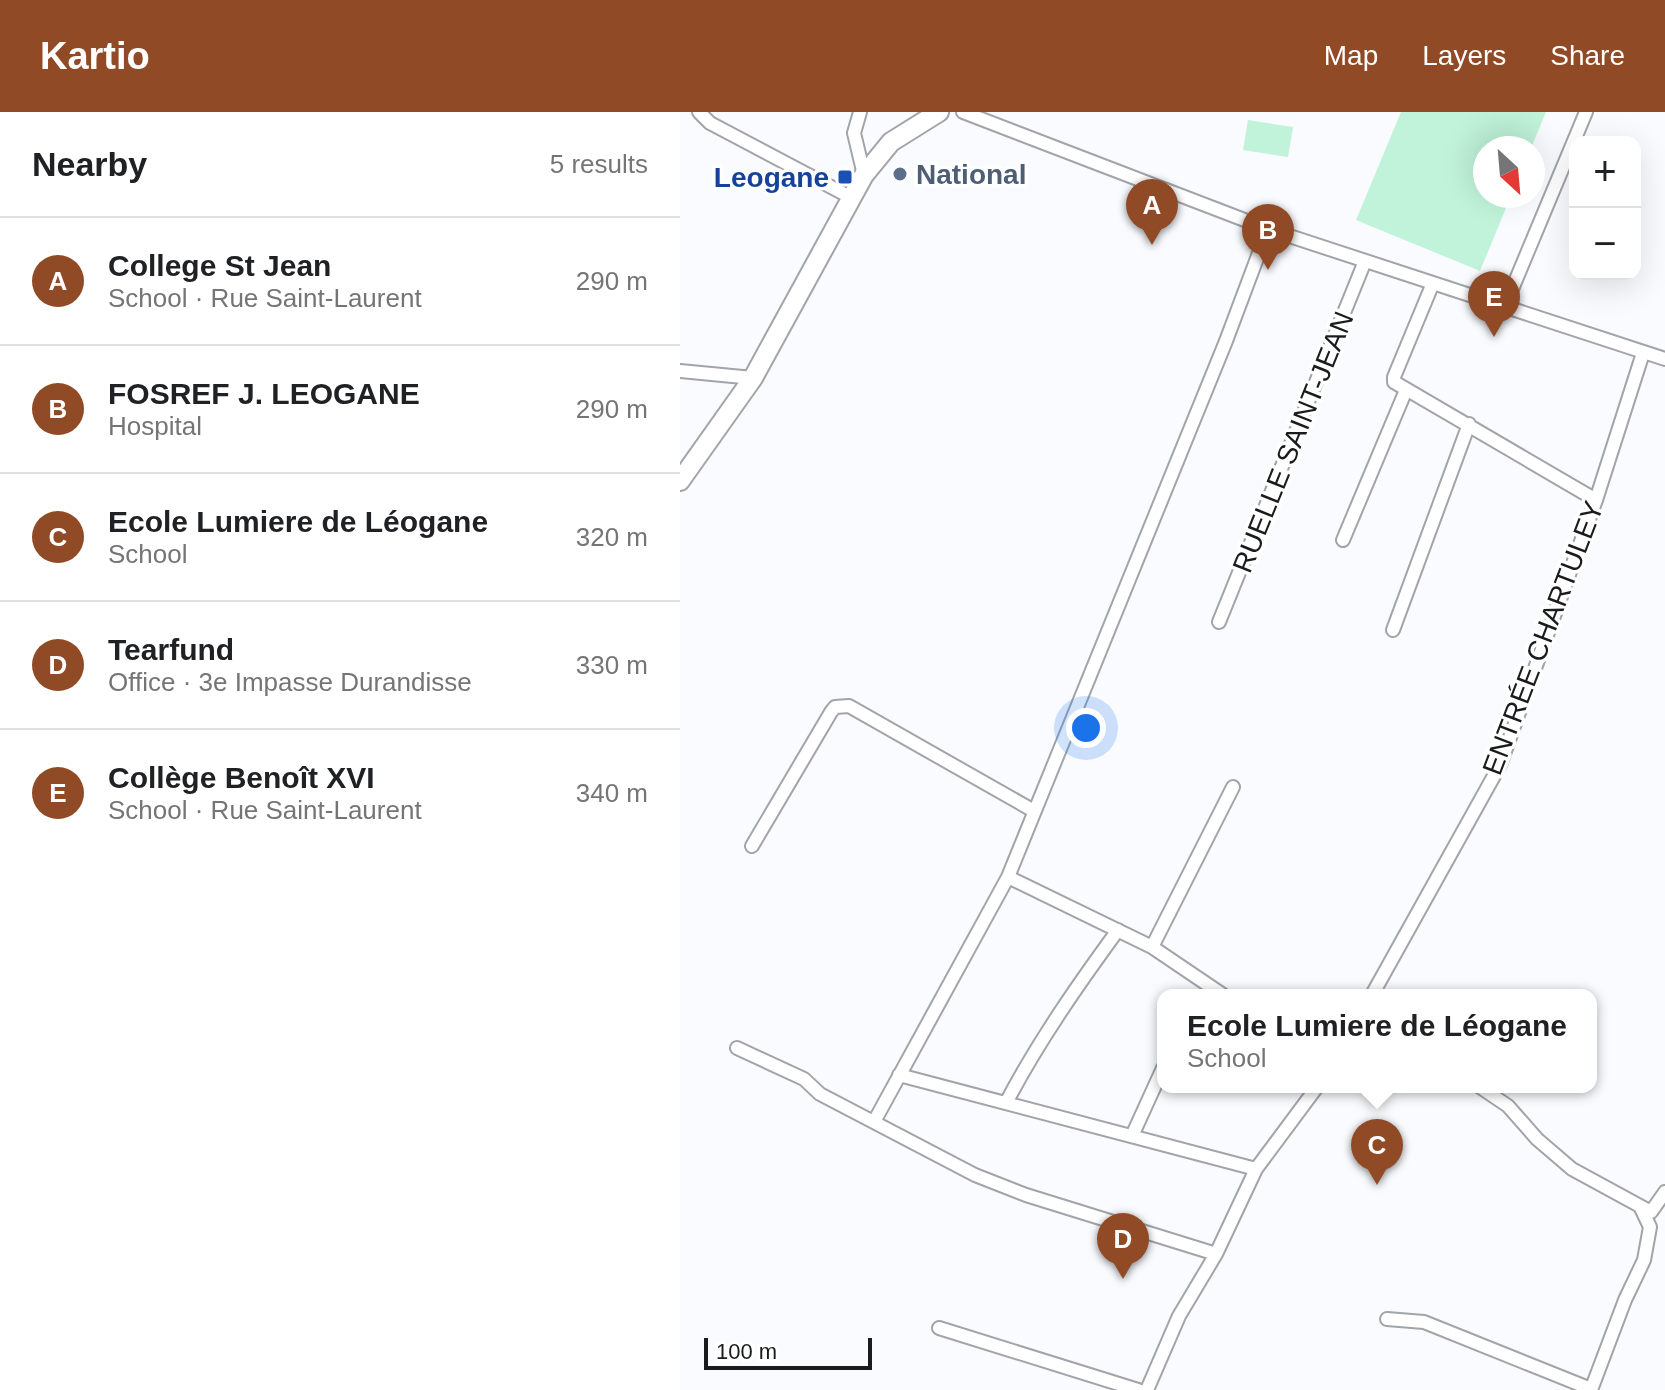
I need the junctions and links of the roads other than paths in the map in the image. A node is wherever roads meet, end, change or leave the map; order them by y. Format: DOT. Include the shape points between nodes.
graph roads {
  1 [pos="699,112"];
  2 [pos="860,112"];
  3 [pos="939,112"];
  4 [pos="963,112"];
  5 [pos="1586,112"];
  6 [pos="864,175"];
  7 [pos="852,198"];
  8 [pos="1268,229"];
  9 [pos="1365,261"];
  10 [pos="1433,283"];
  11 [pos="1505,306"];
  12 [pos="1643,353"];
  13 [pos="1665,359"];
  14 [pos="680,371"];
  15 [pos="753,378"];
  16 [pos="1406,390"];
  17 [pos="1469,424"];
  18 [pos="680,481"];
  19 [pos="1596,500"];
  20 [pos="1343,540"];
  21 [pos="1219,622"];
  22 [pos="1393,630"];
  23 [pos="1233,787"];
  24 [pos="1034,811"];
  25 [pos="752,846"];
  26 [pos="1008,877"];
  27 [pos="1118,930"];
  28 [pos="1152,947"];
  29 [pos="1214,989"];
  30 [pos="1375,989"];
  31 [pos="737,1048"];
  32 [pos="899,1075"];
  33 [pos="1157,1081"];
  34 [pos="1313,1093"];
  35 [pos="1489,1093"];
  36 [pos="1006,1103"];
  37 [pos="875,1120"];
  38 [pos="1132,1136"];
  39 [pos="1256,1169"];
  40 [pos="1665,1192"];
  41 [pos="1640,1206"];
  42 [pos="1216,1254"];
  43 [pos="1387,1319"];
  44 [pos="939,1328"];
  45 [pos="1591,1389"];
  46 [pos="1138,1390"];
  47 [pos="1147,1390"];
  1 -- 7 [label="street" via="710,123"];
  2 -- 6 [label="street" via="854,133"];
  3 -- 6 [label="main road" via="891,142"];
  4 -- 8 [label="street"];
  5 -- 11 [label="street"];
  6 -- 7 [label="main road"];
  7 -- 15 [label="main road"];
  8 -- 9 [label="street"];
  8 -- 24 [label="street"];
  9 -- 10 [label="street"];
  9 -- 21 [label="street, RUELLE SAINT-JEAN"];
  10 -- 11 [label="street"];
  10 -- 16 [label="street" via="1394,377"];
  11 -- 12 [label="street"];
  12 -- 13 [label="street"];
  12 -- 19 [label="street, ENTRÉE CHARTULEY"];
  14 -- 15 [label="street"];
  15 -- 18 [label="main road"];
  16 -- 17 [label="street"];
  16 -- 20 [label="street"];
  17 -- 19 [label="street"];
  17 -- 22 [label="street"];
  19 -- 30 [label="street, ENTRÉE CHARTULEY" via="1500,765"];
  23 -- 28 [label="street"];
  24 -- 25 [label="street" via="843,705 831,712"];
  24 -- 26 [label="street"];
  26 -- 27 [label="street"];
  26 -- 32 [label="street"];
  27 -- 28 [label="street"];
  27 -- 36 [label="street" via="1065,1004"];
  28 -- 29 [label="street"];
  31 -- 37 [label="street"];
  32 -- 36 [label="street"];
  32 -- 37 [label="street"];
  33 -- 38 [label="street"];
  34 -- 39 [label="street"];
  35 -- 41 [label="street" via="1572,1169"];
  36 -- 38 [label="street"];
  37 -- 42 [label="street" via="1026,1195"];
  38 -- 39 [label="street"];
  39 -- 42 [label="street"];
  40 -- 41 [label="street" via="1651,1212"];
  41 -- 45 [label="street" via="1650,1227 1644,1260"];
  42 -- 47 [label="street" via="1179,1316"];
  43 -- 45 [label="street" via="1424,1322"];
  44 -- 46 [label="street"];
}
